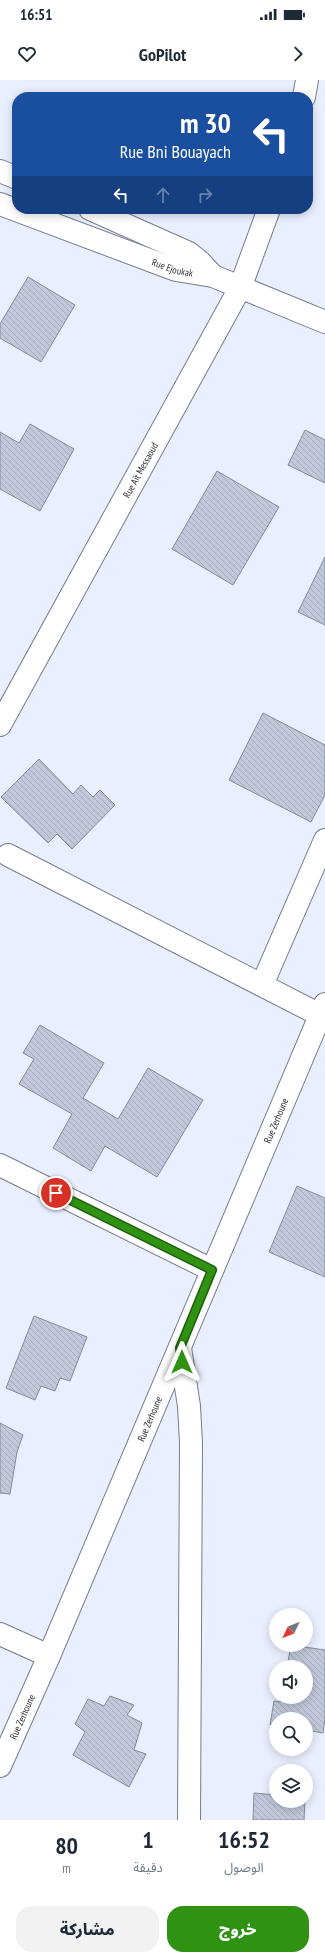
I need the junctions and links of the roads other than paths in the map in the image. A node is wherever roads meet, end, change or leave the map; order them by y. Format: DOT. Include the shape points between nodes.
graph roads {
  1 [pos="307,80"];
  2 [pos="305,92"];
  3 [pos="0,171"];
  4 [pos="12,176"];
  5 [pos="0,204"];
  6 [pos="12,208"];
  7 [pos="27,214"];
  8 [pos="101,214"];
  9 [pos="267,214"];
  10 [pos="213,276"];
  11 [pos="240,288"];
  12 [pos="325,322"];
  13 [pos="0,725"];
  14 [pos="325,840"];
  15 [pos="8,855"];
  16 [pos="262,985"];
  17 [pos="322,1010"];
  18 [pos="0,1165"];
  19 [pos="212,1270"];
  20 [pos="180,1348"];
  21 [pos="0,1634"];
  22 [pos="49,1656"];
  23 [pos="0,1766"];
  24 [pos="189,1820"];
  1 -- 2 [label="street"];
  3 -- 4 [label="street"];
  5 -- 6 [label="street, Rue Ejoukak"];
  7 -- 10 [label="street, Rue Ejoukak" via="176,270"];
  8 -- 10 [label="street, Rue Ejoukak" via="189,253"];
  9 -- 11 [label="street, Rue Aït Messaoud"];
  10 -- 11 [label="street"];
  11 -- 12 [label="street"];
  11 -- 13 [label="street, Rue Aït Messaoud"];
  14 -- 16 [label="street"];
  15 -- 16 [label="street"];
  16 -- 17 [label="street"];
  17 -- 19 [label="street, Rue Zerhoune"];
  18 -- 19 [label="street"];
  19 -- 20 [label="street, Rue Zerhoune"];
  20 -- 22 [label="street, Rue Zerhoune"];
  20 -- 24 [label="street" via="189,1406 191,1443"];
  21 -- 22 [label="street"];
  22 -- 23 [label="street, Rue Zerhoune"];
}
